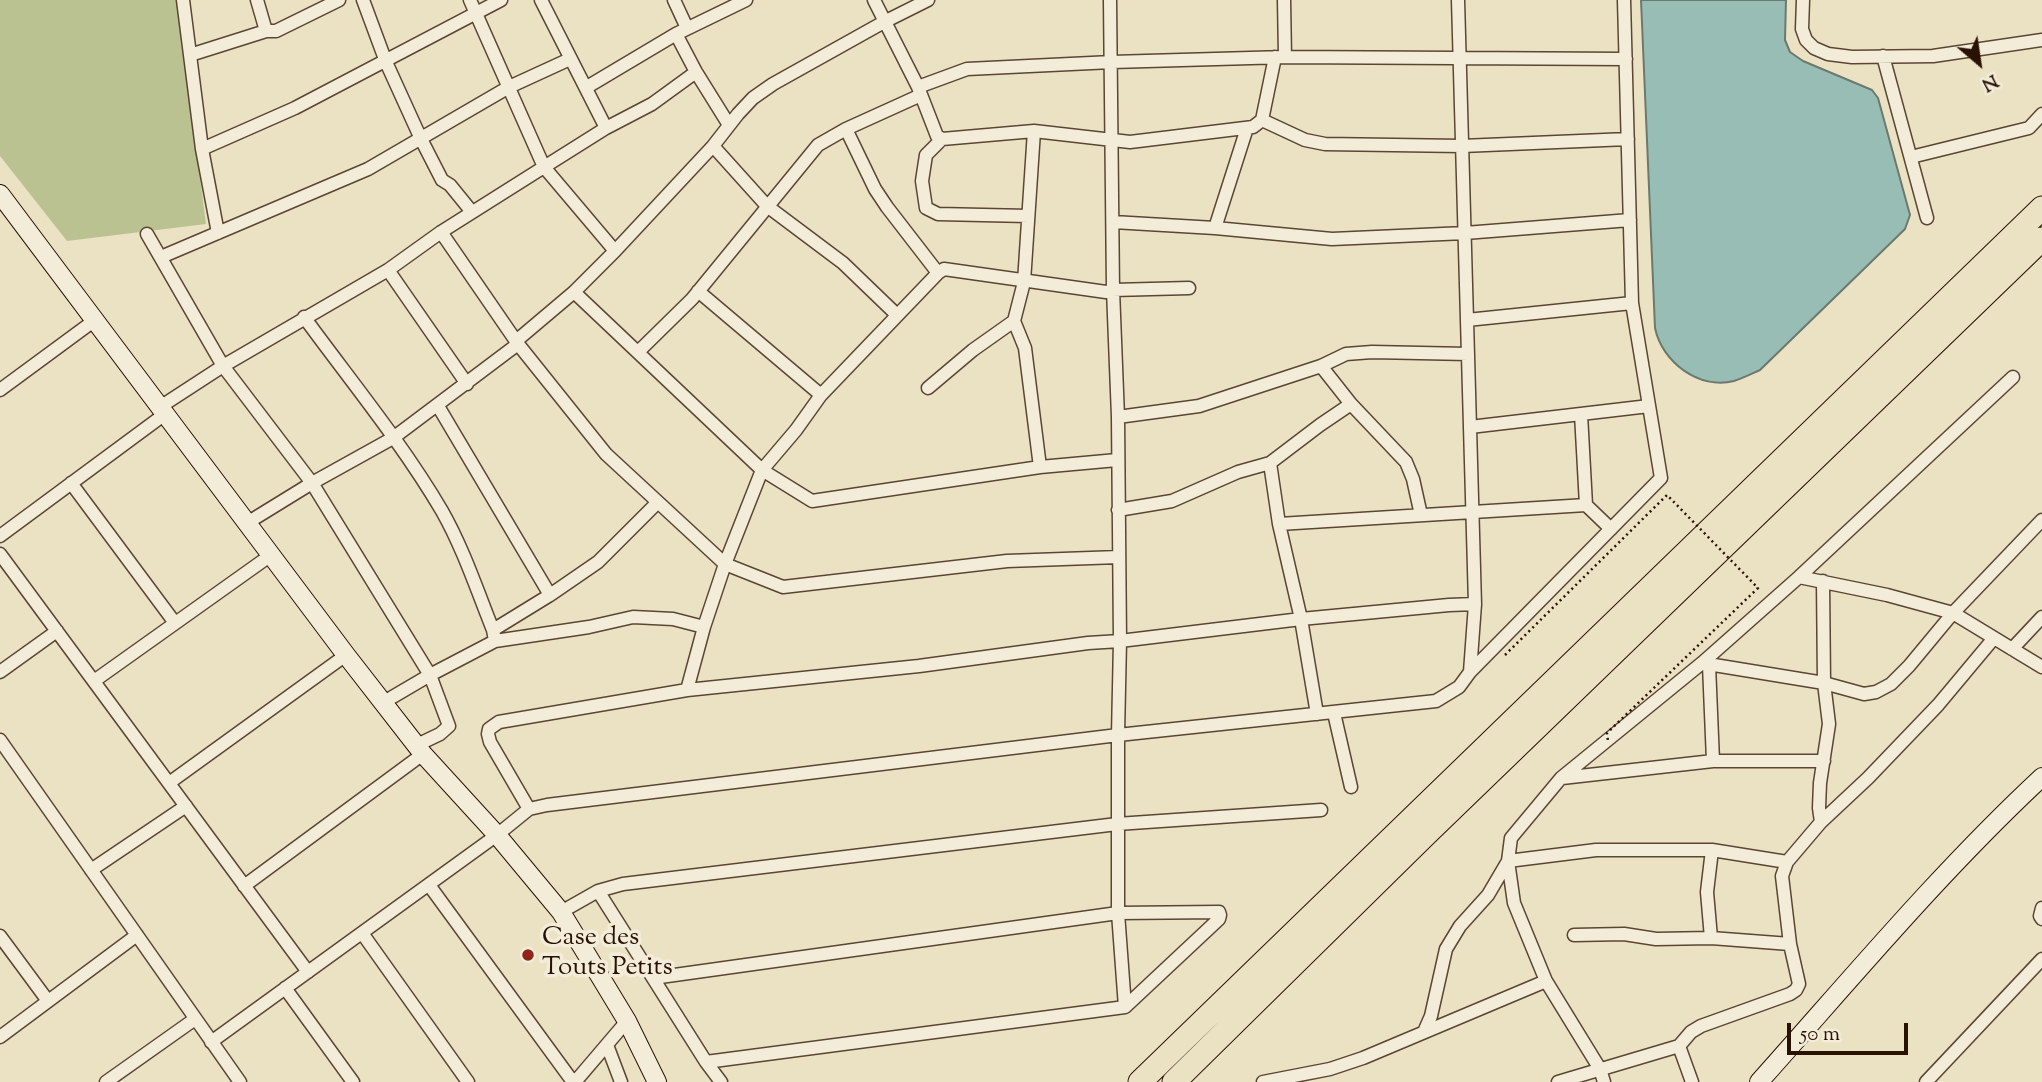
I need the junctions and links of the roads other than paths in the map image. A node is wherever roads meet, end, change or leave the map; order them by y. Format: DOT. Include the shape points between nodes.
graph roads {
  1 [pos="183,0"];
  2 [pos="257,0"];
  3 [pos="339,0"];
  4 [pos="363,0"];
  5 [pos="470,0"];
  6 [pos="501,0"];
  7 [pos="674,0"];
  8 [pos="746,0"];
  9 [pos="874,0"];
  10 [pos="928,0"];
  11 [pos="1110,0"];
  12 [pos="1284,0"];
  13 [pos="1458,0"];
  14 [pos="1624,0"];
  15 [pos="1803,0"];
  16 [pos="545,2"];
  17 [pos="476,13"];
  18 [pos="884,22"];
  19 [pos="681,31"];
  20 [pos="266,32"];
  21 [pos="2042,40"];
  22 [pos="190,55"];
  23 [pos="1883,56"];
  24 [pos="1280,57"];
  25 [pos="1460,58"];
  26 [pos="570,59"];
  27 [pos="1626,59"];
  28 [pos="386,61"];
  29 [pos="1112,62"];
  30 [pos="696,72"];
  31 [pos="587,87"];
  32 [pos="509,88"];
  33 [pos="919,91"];
  34 [pos="2042,114"];
  35 [pos="1262,120"];
  36 [pos="729,125"];
  37 [pos="606,128"];
  38 [pos="1247,128"];
  39 [pos="846,129"];
  40 [pos="1034,131"];
  41 [pos="421,139"];
  42 [pos="942,139"];
  43 [pos="1628,139"];
  44 [pos="1112,140"];
  45 [pos="713,146"];
  46 [pos="1462,146"];
  47 [pos="202,149"];
  48 [pos="1911,157"];
  49 [pos="544,167"];
  50 [pos="0,194"];
  51 [pos="767,206"];
  52 [pos="2042,208"];
  53 [pos="472,212"];
  54 [pos="1028,216"];
  55 [pos="1927,218"];
  56 [pos="1630,220"];
  57 [pos="1113,222"];
  58 [pos="1215,228"];
  59 [pos="441,232"];
  60 [pos="218,233"];
  61 [pos="1465,233"];
  62 [pos="147,234"];
  63 [pos="2042,239"];
  64 [pos="615,251"];
  65 [pos="161,257"];
  66 [pos="388,270"];
  67 [pos="938,273"];
  68 [pos="1024,282"];
  69 [pos="1189,288"];
  70 [pos="1113,290"];
  71 [pos="698,291"];
  72 [pos="574,292"];
  73 [pos="1632,303"];
  74 [pos="897,315"];
  75 [pos="304,317"];
  76 [pos="95,320"];
  77 [pos="1467,320"];
  78 [pos="1014,321"];
  79 [pos="517,343"];
  80 [pos="638,352"];
  81 [pos="1468,354"];
  82 [pos="223,366"];
  83 [pos="1321,366"];
  84 [pos="2013,377"];
  85 [pos="467,384"];
  86 [pos="1,387"];
  87 [pos="928,388"];
  88 [pos="821,395"];
  89 [pos="1351,404"];
  90 [pos="438,406"];
  91 [pos="1649,407"];
  92 [pos="162,410"];
  93 [pos="1581,414"];
  94 [pos="1118,417"];
  95 [pos="1470,427"];
  96 [pos="393,439"];
  97 [pos="1117,460"];
  98 [pos="1270,463"];
  99 [pos="1040,467"];
  100 [pos="762,470"];
  101 [pos="71,483"];
  102 [pos="312,483"];
  103 [pos="657,503"];
  104 [pos="1586,505"];
  105 [pos="1118,510"];
  106 [pos="1472,512"];
  107 [pos="1421,515"];
  108 [pos="2042,520"];
  109 [pos="247,523"];
  110 [pos="1279,524"];
  111 [pos="1611,529"];
  112 [pos="0,536"];
  113 [pos="0,554"];
  114 [pos="271,555"];
  115 [pos="1119,557"];
  116 [pos="724,564"];
  117 [pos="1798,577"];
  118 [pos="1822,581"];
  119 [pos="550,595"];
  120 [pos="1475,604"];
  121 [pos="1953,614"];
  122 [pos="2042,617"];
  123 [pos="1301,619"];
  124 [pos="176,623"];
  125 [pos="704,627"];
  126 [pos="57,631"];
  127 [pos="494,636"];
  128 [pos="1994,638"];
  129 [pos="1120,641"];
  130 [pos="2012,649"];
  131 [pos="346,655"];
  132 [pos="1705,664"];
  133 [pos="2042,667"];
  134 [pos="0,672"];
  135 [pos="1470,673"];
  136 [pos="430,675"];
  137 [pos="94,681"];
  138 [pos="1824,683"];
  139 [pos="687,690"];
  140 [pos="384,702"];
  141 [pos="1334,713"];
  142 [pos="1317,714"];
  143 [pos="1118,735"];
  144 [pos="0,740"];
  145 [pos="420,749"];
  146 [pos="1713,761"];
  147 [pos="1824,761"];
  148 [pos="2042,777"];
  149 [pos="1561,778"];
  150 [pos="169,783"];
  151 [pos="1351,787"];
  152 [pos="186,806"];
  153 [pos="529,809"];
  154 [pos="1321,810"];
  155 [pos="1821,822"];
  156 [pos="1117,824"];
  157 [pos="497,835"];
  158 [pos="1712,850"];
  159 [pos="1508,861"];
  160 [pos="1787,862"];
  161 [pos="91,870"];
  162 [pos="429,885"];
  163 [pos="244,886"];
  164 [pos="598,891"];
  165 [pos="2042,908"];
  166 [pos="561,912"];
  167 [pos="1118,913"];
  168 [pos="2042,919"];
  169 [pos="362,933"];
  170 [pos="137,935"];
  171 [pos="1574,935"];
  172 [pos="0,936"];
  173 [pos="1711,938"];
  174 [pos="1790,944"];
  175 [pos="2042,959"];
  176 [pos="307,972"];
  177 [pos="653,978"];
  178 [pos="1546,981"];
  179 [pos="285,988"];
  180 [pos="48,1001"];
  181 [pos="1125,1007"];
  182 [pos="195,1019"];
  183 [pos="627,1021"];
  184 [pos="1424,1032"];
  185 [pos="0,1037"];
  186 [pos="211,1042"];
  187 [pos="607,1045"];
  188 [pos="1679,1046"];
  189 [pos="706,1062"];
  190 [pos="1600,1069"];
  191 [pos="107,1082"];
  192 [pos="240,1082"];
  193 [pos="353,1082"];
  194 [pos="468,1082"];
  195 [pos="574,1082"];
  196 [pos="621,1082"];
  197 [pos="657,1082"];
  198 [pos="721,1082"];
  199 [pos="1140,1082"];
  200 [pos="1174,1082"];
  201 [pos="1263,1082"];
  202 [pos="1558,1082"];
  203 [pos="1604,1082"];
  204 [pos="1692,1082"];
  205 [pos="1759,1082"];
  206 [pos="1926,1082"];
  1 -- 22 [label="street"];
  2 -- 20 [label="street"];
  3 -- 20 [label="street"];
  4 -- 28 [label="street"];
  5 -- 17 [label="street"];
  6 -- 17 [label="street"];
  7 -- 19 [label="street"];
  8 -- 19 [label="street"];
  9 -- 18 [label="street"];
  10 -- 18 [label="street"];
  11 -- 29 [label="street"];
  12 -- 24 [label="street"];
  13 -- 25 [label="street"];
  14 -- 27 [label="street"];
  15 -- 23 [label="street" via="1802,29 1814,48 1852,57"];
  16 -- 26 [label="street"];
  17 -- 28 [label="street"];
  17 -- 32 [label="street"];
  18 -- 33 [label="street"];
  18 -- 36 [label="street" via="753,98"];
  19 -- 30 [label="street"];
  19 -- 31 [label="street"];
  20 -- 22 [label="street"];
  21 -- 23 [label="street" via="1933,56"];
  22 -- 47 [label="street"];
  23 -- 48 [label="street"];
  24 -- 25 [label="street"];
  24 -- 29 [label="street"];
  24 -- 35 [label="street"];
  25 -- 27 [label="street"];
  25 -- 46 [label="street"];
  26 -- 31 [label="street"];
  26 -- 32 [label="street"];
  27 -- 43 [label="street"];
  28 -- 41 [label="street"];
  28 -- 47 [label="street"];
  29 -- 33 [label="street" via="967,69"];
  29 -- 44 [label="street"];
  30 -- 36 [label="street"];
  30 -- 37 [label="street" via="652,104"];
  31 -- 37 [label="street"];
  32 -- 41 [label="street"];
  32 -- 49 [label="street"];
  33 -- 39 [label="street"];
  33 -- 42 [label="street"];
  34 -- 48 [label="street" via="2029,128"];
  35 -- 38 [label="street"];
  35 -- 46 [label="street" via="1325,144"];
  36 -- 45 [label="street"];
  37 -- 49 [label="street"];
  38 -- 44 [label="street" via="1130,142"];
  38 -- 58 [label="street"];
  39 -- 51 [label="street" via="818,145"];
  39 -- 67 [label="street" via="875,190"];
  40 -- 42 [label="street"];
  40 -- 44 [label="street"];
  40 -- 54 [label="street"];
  41 -- 53 [label="street" via="442,180"];
  41 -- 60 [label="street" via="368,169"];
  42 -- 54 [label="street" via="926,155 922,181 926,208 938,214"];
  43 -- 46 [label="street"];
  43 -- 56 [label="street"];
  44 -- 57 [label="street"];
  45 -- 51 [label="street"];
  45 -- 64 [label="street"];
  46 -- 61 [label="street"];
  47 -- 60 [label="street"];
  48 -- 55 [label="street"];
  49 -- 53 [label="street"];
  49 -- 64 [label="street"];
  50 -- 76 [label="street"];
  51 -- 71 [label="street"];
  51 -- 74 [label="street" via="843,263"];
  52 -- 199 [label="highway"];
  53 -- 59 [label="street"];
  54 -- 68 [label="street"];
  56 -- 61 [label="street"];
  56 -- 73 [label="street"];
  57 -- 58 [label="street"];
  57 -- 70 [label="street"];
  58 -- 61 [label="street" via="1332,239"];
  59 -- 66 [label="street"];
  59 -- 79 [label="street"];
  60 -- 65 [label="street"];
  61 -- 77 [label="street"];
  62 -- 65 [label="street"];
  63 -- 200 [label="highway"];
  64 -- 72 [label="street"];
  65 -- 82 [label="street"];
  66 -- 75 [label="street"];
  66 -- 85 [label="street"];
  67 -- 68 [label="street" via="944,269"];
  67 -- 74 [label="street"];
  68 -- 70 [label="street"];
  68 -- 78 [label="street"];
  69 -- 70 [label="street"];
  70 -- 94 [label="street"];
  71 -- 80 [label="street"];
  71 -- 88 [label="street"];
  72 -- 79 [label="street"];
  72 -- 80 [label="street"];
  73 -- 77 [label="street"];
  73 -- 91 [label="street"];
  74 -- 88 [label="street"];
  75 -- 82 [label="street"];
  75 -- 96 [label="street"];
  76 -- 86 [label="street"];
  76 -- 92 [label="street"];
  77 -- 81 [label="street"];
  78 -- 87 [label="street"];
  78 -- 99 [label="street" via="1025,348"];
  79 -- 85 [label="street"];
  79 -- 103 [label="street" via="606,454"];
  80 -- 100 [label="street"];
  81 -- 83 [label="street" via="1346,354"];
  81 -- 95 [label="street"];
  82 -- 92 [label="street"];
  82 -- 102 [label="street"];
  83 -- 89 [label="street"];
  83 -- 94 [label="street" via="1199,406"];
  84 -- 117 [label="street"];
  85 -- 90 [label="street"];
  88 -- 100 [label="street"];
  89 -- 98 [label="street"];
  89 -- 107 [label="street" via="1406,462"];
  90 -- 96 [label="street"];
  90 -- 119 [label="street"];
  91 -- 93 [label="street"];
  91 -- 111 [label="street" via="1661,478"];
  92 -- 101 [label="street"];
  92 -- 109 [label="street"];
  93 -- 95 [label="street"];
  93 -- 104 [label="street"];
  94 -- 97 [label="street"];
  95 -- 106 [label="street"];
  96 -- 102 [label="street"];
  96 -- 127 [label="street" via="442,512"];
  97 -- 99 [label="street"];
  97 -- 105 [label="street"];
  98 -- 105 [label="street" via="1172,501"];
  98 -- 110 [label="street"];
  99 -- 100 [label="street" via="812,501"];
  100 -- 116 [label="street"];
  101 -- 112 [label="street"];
  101 -- 124 [label="street"];
  102 -- 109 [label="street"];
  102 -- 136 [label="street"];
  103 -- 116 [label="street"];
  103 -- 119 [label="street" via="598,562"];
  104 -- 106 [label="street"];
  104 -- 111 [label="street"];
  105 -- 115 [label="street"];
  106 -- 107 [label="street"];
  106 -- 120 [label="street"];
  107 -- 110 [label="street"];
  108 -- 121 [label="street"];
  109 -- 114 [label="street"];
  110 -- 123 [label="street"];
  111 -- 135 [label="street"];
  113 -- 126 [label="street"];
  114 -- 124 [label="street"];
  114 -- 131 [label="street"];
  115 -- 116 [label="street" via="1007,561 783,587"];
  115 -- 129 [label="street"];
  116 -- 125 [label="street"];
  117 -- 118 [label="street"];
  117 -- 132 [label="street"];
  118 -- 121 [label="street"];
  118 -- 138 [label="street"];
  119 -- 127 [label="street"];
  120 -- 123 [label="street"];
  120 -- 135 [label="street"];
  121 -- 128 [label="street"];
  121 -- 138 [label="street" via="1891,684 1864,694"];
  122 -- 130 [label="street"];
  123 -- 129 [label="street"];
  123 -- 142 [label="street"];
  124 -- 137 [label="street"];
  125 -- 127 [label="street" via="673,619 633,617 589,627"];
  125 -- 139 [label="street"];
  126 -- 134 [label="street"];
  126 -- 137 [label="street"];
  127 -- 136 [label="street"];
  128 -- 130 [label="street"];
  128 -- 155 [label="street" via="1938,705"];
  129 -- 139 [label="street"];
  129 -- 143 [label="street"];
  130 -- 133 [label="street"];
  131 -- 140 [label="street"];
  131 -- 150 [label="street"];
  132 -- 138 [label="street"];
  132 -- 146 [label="street"];
  132 -- 149 [label="street"];
  135 -- 141 [label="street" via="1459,687 1436,701"];
  136 -- 140 [label="street"];
  136 -- 145 [label="street" via="449,726"];
  137 -- 150 [label="street"];
  138 -- 147 [label="street" via="1829,724"];
  139 -- 153 [label="street" via="492,726 490,742"];
  140 -- 145 [label="street"];
  141 -- 142 [label="street"];
  141 -- 151 [label="street"];
  142 -- 143 [label="street"];
  143 -- 153 [label="street"];
  143 -- 156 [label="street"];
  144 -- 161 [label="street"];
  145 -- 157 [label="street"];
  145 -- 163 [label="street"];
  146 -- 147 [label="street"];
  146 -- 149 [label="street"];
  147 -- 155 [label="street"];
  148 -- 205 [label="street" via="1997,819"];
  149 -- 159 [label="street" via="1511,838"];
  150 -- 152 [label="street"];
  152 -- 161 [label="street"];
  152 -- 163 [label="street"];
  153 -- 157 [label="street"];
  154 -- 156 [label="street"];
  155 -- 160 [label="street"];
  156 -- 164 [label="street" via="623,884"];
  156 -- 167 [label="street"];
  157 -- 162 [label="street"];
  157 -- 166 [label="street"];
  158 -- 159 [label="street" via="1596,850"];
  158 -- 160 [label="street"];
  158 -- 173 [label="street" via="1707,892"];
  159 -- 178 [label="street" via="1514,903"];
  159 -- 184 [label="street" via="1446,949"];
  160 -- 174 [label="street" via="1782,876"];
  161 -- 170 [label="street"];
  162 -- 169 [label="street"];
  162 -- 195 [label="street"];
  163 -- 176 [label="street"];
  164 -- 166 [label="street"];
  164 -- 177 [label="street"];
  165 -- 168 [label="street"];
  166 -- 183 [label="street"];
  167 -- 177 [label="street"];
  167 -- 181 [label="street"];
  167 -- 181 [label="street" via="1220,915"];
  169 -- 176 [label="street"];
  169 -- 194 [label="street"];
  170 -- 180 [label="street"];
  170 -- 182 [label="street"];
  171 -- 173 [label="street"];
  172 -- 180 [label="street"];
  173 -- 174 [label="street"];
  174 -- 188 [label="street" via="1799,984 1796,990 1702,1026"];
  175 -- 206 [label="street"];
  176 -- 179 [label="street"];
  177 -- 189 [label="street"];
  178 -- 184 [label="street"];
  178 -- 190 [label="street"];
  179 -- 186 [label="street"];
  179 -- 193 [label="street"];
  180 -- 185 [label="street"];
  181 -- 189 [label="street"];
  182 -- 186 [label="street"];
  182 -- 191 [label="street"];
  183 -- 187 [label="street"];
  183 -- 197 [label="street"];
  184 -- 201 [label="street" via="1330,1069"];
  186 -- 192 [label="street"];
  187 -- 195 [label="street"];
  187 -- 196 [label="street"];
  188 -- 190 [label="street"];
  188 -- 204 [label="street"];
  189 -- 198 [label="street"];
  190 -- 202 [label="street"];
  190 -- 203 [label="street"];
}
